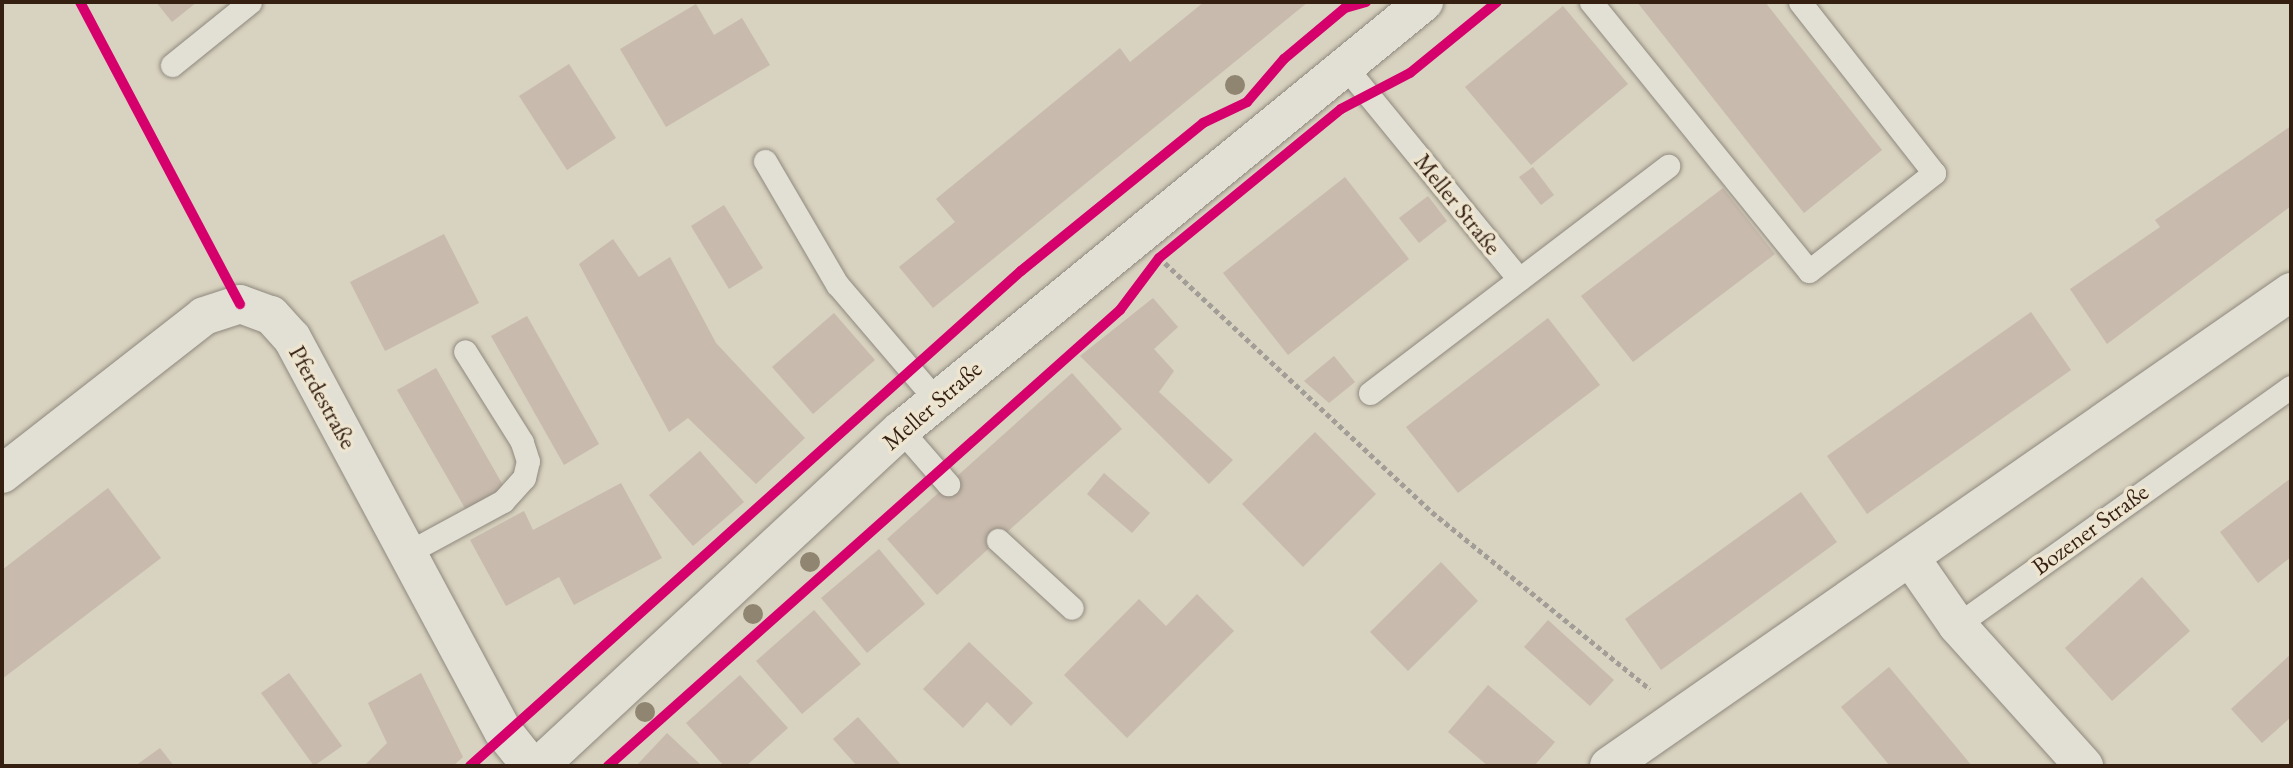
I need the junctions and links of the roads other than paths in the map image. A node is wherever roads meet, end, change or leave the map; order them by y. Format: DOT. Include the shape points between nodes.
graph roads {
  1 [pos="250,2"];
  2 [pos="1424,2"];
  3 [pos="1591,2"];
  4 [pos="1800,2"];
  5 [pos="1343,64"];
  6 [pos="172,65"];
  7 [pos="765,161"];
  8 [pos="1668,166"];
  9 [pos="1519,279"];
  10 [pos="2291,292"];
  11 [pos="465,351"];
  12 [pos="2291,387"];
  13 [pos="1370,393"];
  14 [pos="936,400"];
  15 [pos="901,430"];
  16 [pos="2,474"];
  17 [pos="948,484"];
  18 [pos="998,540"];
  19 [pos="407,553"];
  20 [pos="1910,557"];
  21 [pos="1072,608"];
  22 [pos="1957,625"];
  23 [pos="531,766"];
  24 [pos="538,766"];
  25 [pos="1609,766"];
  26 [pos="2084,766"];
  1 -- 6 [label="lane"];
  2 -- 5 [label="street, Meller Straße"];
  3 -- 4 [label="lane" via="1809,271 1934,173"];
  5 -- 9 [label="lane, Meller Straße"];
  5 -- 14 [label="street, Meller Straße"];
  7 -- 14 [label="lane" via="837,284"];
  8 -- 9 [label="lane, Meller Straße"];
  9 -- 13 [label="lane, Meller Straße"];
  10 -- 20 [label="street"];
  11 -- 19 [label="lane" via="522,442 528,461 524,478 503,502"];
  12 -- 22 [label="lane, Bozener Straße"];
  14 -- 15 [label="street, Meller Straße"];
  15 -- 17 [label="lane"];
  15 -- 24 [label="street, Meller Straße"];
  16 -- 19 [label="street, Pferdestraße" via="204,316 240,304 271,315 292,338"];
  18 -- 21 [label="lane"];
  19 -- 23 [label="street, Pferdestraße" via="503,732"];
  20 -- 22 [label="street"];
  20 -- 25 [label="street"];
  22 -- 26 [label="street"];
}
